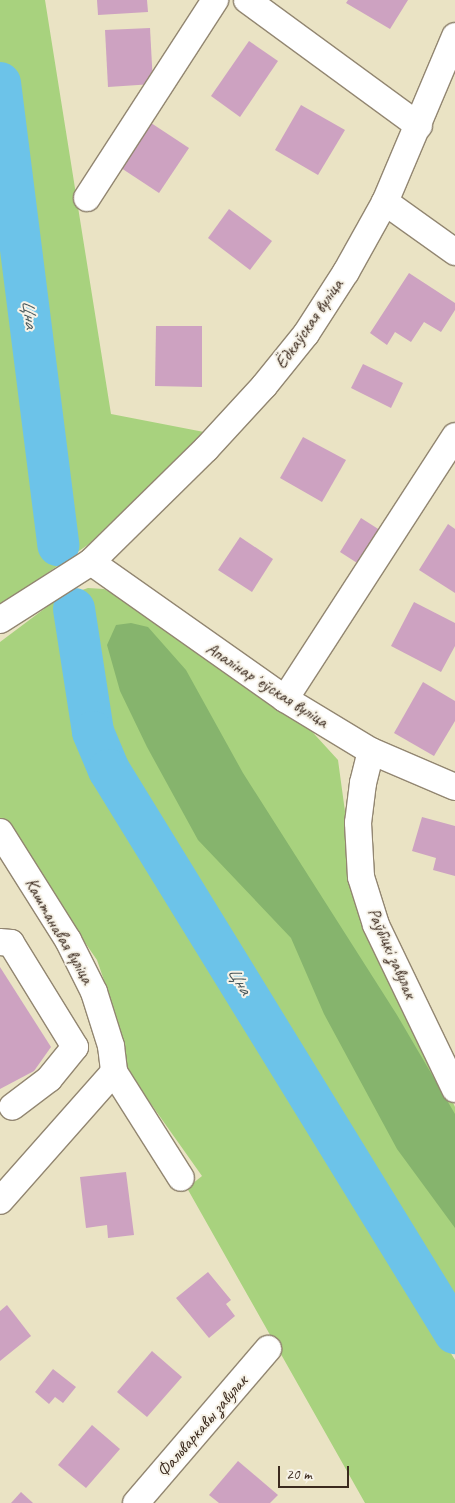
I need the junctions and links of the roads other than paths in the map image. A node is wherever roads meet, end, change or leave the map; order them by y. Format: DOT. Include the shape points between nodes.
graph roads {
  1 [pos="215,0"];
  2 [pos="248,0"];
  3 [pos="455,36"];
  4 [pos="419,126"];
  5 [pos="87,198"];
  6 [pos="385,202"];
  7 [pos="455,252"];
  8 [pos="455,436"];
  9 [pos="91,562"];
  10 [pos="0,620"];
  11 [pos="285,699"];
  12 [pos="371,751"];
  13 [pos="455,787"];
  14 [pos="0,832"];
  15 [pos="0,942"];
  16 [pos="107,1030"];
  17 [pos="75,1047"];
  18 [pos="114,1072"];
  19 [pos="455,1088"];
  20 [pos="12,1107"];
  21 [pos="181,1178"];
  22 [pos="0,1201"];
  23 [pos="268,1349"];
  24 [pos="136,1503"];
  1 -- 5 [label="street"];
  2 -- 4 [label="street"];
  3 -- 4 [label="street, Ёдкаўская вуліца"];
  4 -- 6 [label="street, Ёдкаўская вуліца"];
  6 -- 7 [label="street"];
  6 -- 9 [label="street, Ёдкаўская вуліца" via="311,326 264,386"];
  8 -- 11 [label="street"];
  9 -- 10 [label="street, Ёдкаўская вуліца"];
  9 -- 11 [label="street, Апалінарʼеўская вуліца"];
  11 -- 12 [label="street, Апалінарʼеўская вуліца"];
  12 -- 13 [label="street, Апалінарʼеўская вуліца"];
  12 -- 19 [label="street, Раўбіцкі завулак" via="358,823 361,877 376,925"];
  14 -- 16 [label="street, Каштанавая вуліца" via="68,940 94,992"];
  15 -- 17 [label="street" via="11,943"];
  16 -- 17 [label="street"];
  16 -- 18 [label="street, Каштанавая вуліца"];
  17 -- 20 [label="street" via="49,1079"];
  18 -- 21 [label="street"];
  18 -- 22 [label="street"];
  23 -- 24 [label="street, Фальваркавы завулак"];
}
